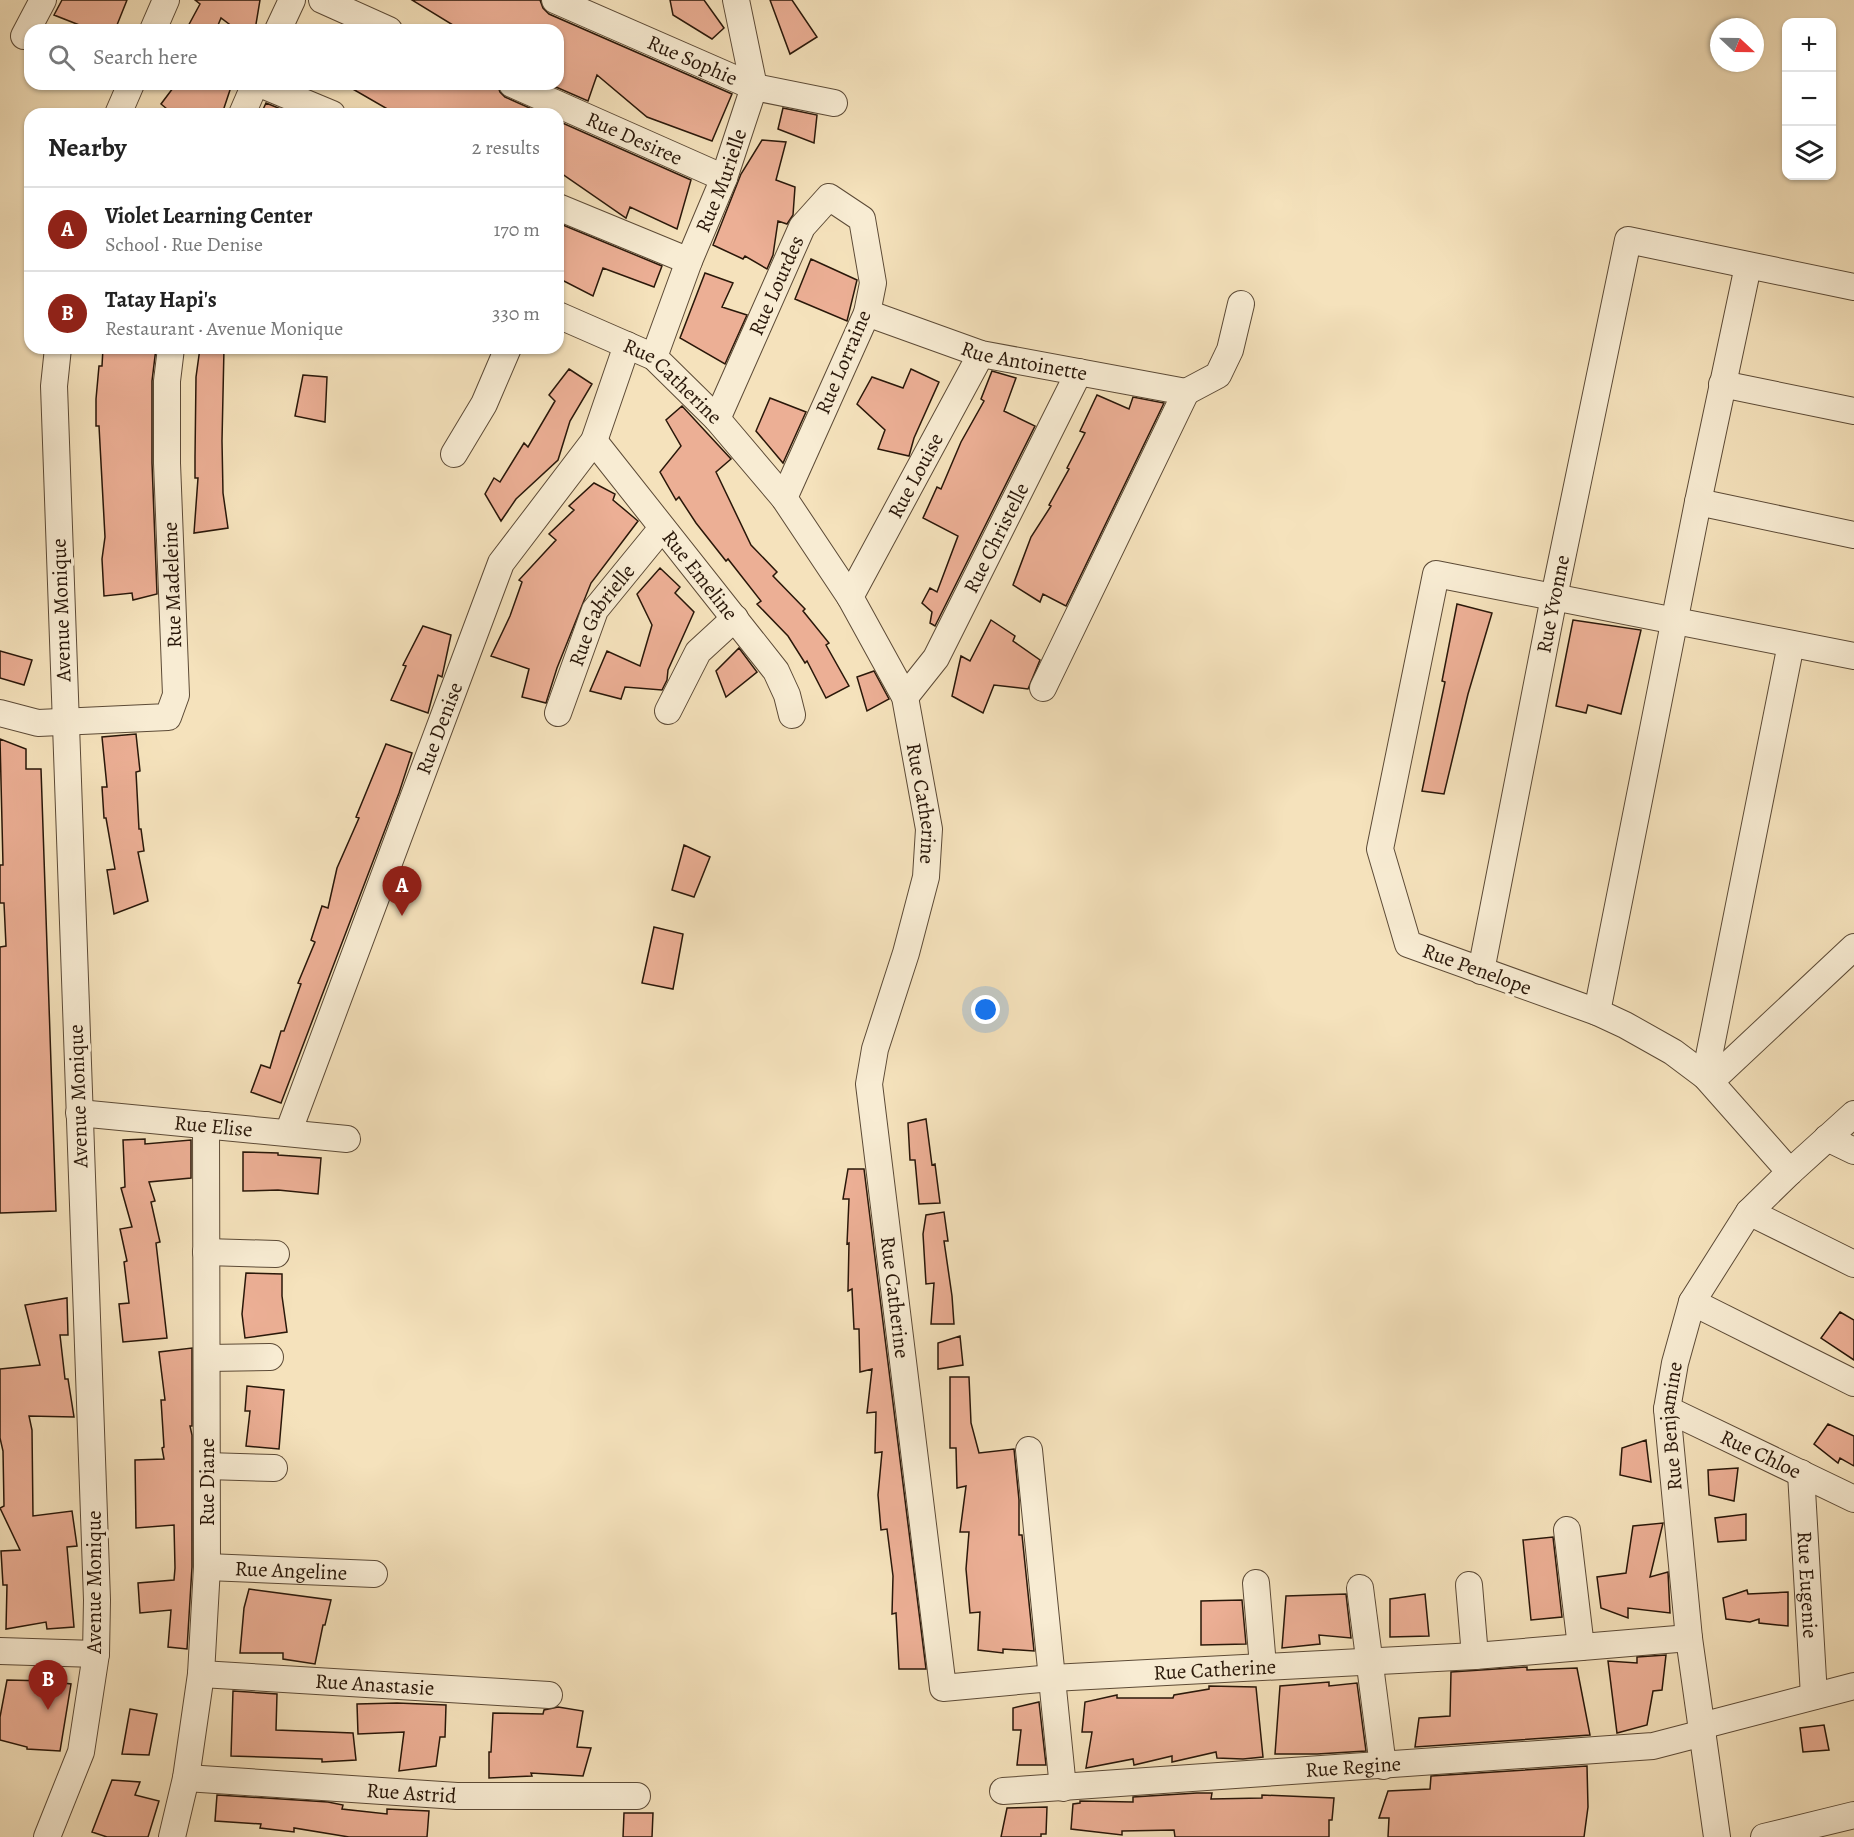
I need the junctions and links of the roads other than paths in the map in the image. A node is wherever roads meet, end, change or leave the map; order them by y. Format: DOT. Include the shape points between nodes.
graph roads {
  1 [pos="43,0"];
  2 [pos="166,0"];
  3 [pos="292,0"];
  4 [pos="322,0"];
  5 [pos="555,0"];
  6 [pos="736,0"];
  7 [pos="30,24"];
  8 [pos="156,24"];
  9 [pos="282,24"];
  10 [pos="376,24"];
  11 [pos="754,87"];
  12 [pos="128,90"];
  13 [pos="252,90"];
  14 [pos="274,90"];
  15 [pos="526,90"];
  16 [pos="834,103"];
  17 [pos="121,108"];
  18 [pos="245,108"];
  19 [pos="318,108"];
  20 [pos="724,178"];
  21 [pos="564,209"];
  22 [pos="862,219"];
  23 [pos="689,261"];
  24 [pos="1748,266"];
  25 [pos="1854,287"];
  26 [pos="1241,304"];
  27 [pos="867,313"];
  28 [pos="564,318"];
  29 [pos="627,345"];
  30 [pos="57,354"];
  31 [pos="170,354"];
  32 [pos="505,354"];
  33 [pos="981,354"];
  34 [pos="654,357"];
  35 [pos="1080,372"];
  36 [pos="1722,384"];
  37 [pos="1186,392"];
  38 [pos="1854,411"];
  39 [pos="717,419"];
  40 [pos="594,441"];
  41 [pos="454,454"];
  42 [pos="784,498"];
  43 [pos="1698,502"];
  44 [pos="662,528"];
  45 [pos="1854,534"];
  46 [pos="850,597"];
  47 [pos="1554,597"];
  48 [pos="735,618"];
  49 [pos="1675,620"];
  50 [pos="1791,644"];
  51 [pos="1854,656"];
  52 [pos="1042,688"];
  53 [pos="905,697"];
  54 [pos="668,711"];
  55 [pos="0,713"];
  56 [pos="558,713"];
  57 [pos="792,715"];
  58 [pos="64,722"];
  59 [pos="1853,943"];
  60 [pos="1481,971"];
  61 [pos="1597,1012"];
  62 [pos="1708,1078"];
  63 [pos="79,1113"];
  64 [pos="1854,1114"];
  65 [pos="206,1125"];
  66 [pos="288,1132"];
  67 [pos="347,1138"];
  68 [pos="1827,1138"];
  69 [pos="1854,1151"];
  70 [pos="1790,1172"];
  71 [pos="1749,1212"];
  72 [pos="206,1252"];
  73 [pos="276,1254"];
  74 [pos="1854,1264"];
  75 [pos="1692,1302"];
  76 [pos="270,1356"];
  77 [pos="207,1358"];
  78 [pos="1854,1383"];
  79 [pos="1667,1409"];
  80 [pos="1029,1450"];
  81 [pos="207,1466"];
  82 [pos="274,1468"];
  83 [pos="1801,1473"];
  84 [pos="1854,1499"];
  85 [pos="1567,1530"];
  86 [pos="207,1567"];
  87 [pos="374,1574"];
  88 [pos="1256,1582"];
  89 [pos="1469,1585"];
  90 [pos="1360,1588"];
  91 [pos="1689,1638"];
  92 [pos="1581,1647"];
  93 [pos="0,1651"];
  94 [pos="96,1654"];
  95 [pos="1476,1656"];
  96 [pos="1369,1660"];
  97 [pos="1263,1666"];
  98 [pos="201,1674"];
  99 [pos="1052,1678"];
  100 [pos="1854,1686"];
  101 [pos="549,1695"];
  102 [pos="1814,1696"];
  103 [pos="1702,1730"];
  104 [pos="1383,1766"];
  105 [pos="186,1778"];
  106 [pos="1063,1788"];
  107 [pos="1003,1791"];
  108 [pos="637,1796"];
  109 [pos="1854,1815"];
  110 [pos="47,1837"];
  111 [pos="172,1837"];
  112 [pos="1717,1837"];
  113 [pos="1764,1837"];
  1 -- 7 [label="street"];
  2 -- 8 [label="street"];
  3 -- 9 [label="street"];
  4 -- 10 [label="street"];
  5 -- 11 [label="street, Rue Sophie"];
  6 -- 11 [label="street, Rue Murielle"];
  11 -- 16 [label="street, Rue Sophie"];
  11 -- 20 [label="street, Rue Murielle"];
  12 -- 17 [label="street"];
  13 -- 18 [label="street"];
  14 -- 19 [label="street"];
  15 -- 20 [label="street, Rue Desiree"];
  20 -- 23 [label="street, Rue Murielle"];
  21 -- 23 [label="street"];
  22 -- 27 [label="street, Rue Lorraine" via="873,283"];
  22 -- 39 [label="street, Rue Lourdes" via="829,197 802,227"];
  23 -- 34 [label="street, Rue Murielle"];
  24 -- 25 [label="street"];
  24 -- 36 [label="street"];
  24 -- 47 [label="street, Rue Yvonne" via="1628,240"];
  26 -- 37 [label="street" via="1230,350 1218,375"];
  27 -- 33 [label="street, Rue Antoinette"];
  27 -- 42 [label="street, Rue Lorraine"];
  28 -- 29 [label="street, Rue Catherine"];
  29 -- 34 [label="street, Rue Catherine"];
  29 -- 40 [label="street, Rue Denise"];
  30 -- 58 [label="street, Avenue Monique" via="54,386"];
  31 -- 58 [label="street, Rue Madeleine" via="167,463 176,695 168,717"];
  32 -- 41 [label="street" via="484,404"];
  33 -- 35 [label="street, Rue Antoinette"];
  33 -- 46 [label="street, Rue Louise"];
  34 -- 39 [label="street, Rue Catherine"];
  35 -- 37 [label="street, Rue Antoinette"];
  35 -- 53 [label="street, Rue Christelle" via="936,658"];
  36 -- 38 [label="street"];
  36 -- 43 [label="street"];
  37 -- 52 [label="street"];
  39 -- 42 [label="street, Rue Catherine"];
  40 -- 44 [label="street, Rue Emeline"];
  40 -- 66 [label="street, Rue Denise" via="501,563"];
  42 -- 46 [label="street, Rue Catherine"];
  43 -- 45 [label="street"];
  43 -- 49 [label="street"];
  44 -- 48 [label="street, Rue Emeline"];
  44 -- 56 [label="street, Rue Gabrielle" via="595,610"];
  46 -- 53 [label="street, Rue Catherine"];
  47 -- 49 [label="street"];
  47 -- 60 [label="street, Rue Yvonne"];
  47 -- 60 [label="street, Rue Penelope" via="1436,574 1380,849 1408,944"];
  48 -- 54 [label="street" via="698,652"];
  48 -- 57 [label="street, Rue Emeline" via="776,671"];
  49 -- 50 [label="street"];
  49 -- 61 [label="street"];
  50 -- 51 [label="street"];
  50 -- 62 [label="street"];
  53 -- 99 [label="street, Rue Catherine" via="928,829 926,878 875,1049 869,1084 943,1688"];
  55 -- 58 [label="street" via="38,723"];
  58 -- 63 [label="street, Avenue Monique"];
  59 -- 62 [label="street"];
  60 -- 61 [label="street, Rue Penelope"];
  61 -- 62 [label="street, Rue Penelope" via="1673,1052"];
  62 -- 70 [label="street, Rue Penelope"];
  63 -- 65 [label="street, Rue Elise"];
  63 -- 94 [label="street, Avenue Monique"];
  64 -- 68 [label="street, Rue Benjamine"];
  65 -- 66 [label="street, Rue Elise"];
  65 -- 72 [label="street, Rue Diane"];
  66 -- 67 [label="street, Rue Elise"];
  68 -- 69 [label="street"];
  68 -- 70 [label="street, Rue Benjamine"];
  70 -- 71 [label="street, Rue Benjamine"];
  71 -- 74 [label="street"];
  71 -- 75 [label="street, Rue Benjamine"];
  72 -- 73 [label="street"];
  72 -- 77 [label="street, Rue Diane"];
  75 -- 78 [label="street"];
  75 -- 79 [label="street, Rue Benjamine"];
  76 -- 77 [label="street"];
  77 -- 81 [label="street, Rue Diane"];
  79 -- 83 [label="street, Rue Chloe"];
  79 -- 91 [label="street, Rue Benjamine"];
  80 -- 99 [label="street"];
  81 -- 82 [label="street"];
  81 -- 86 [label="street, Rue Diane"];
  83 -- 84 [label="street, Rue Chloe"];
  83 -- 102 [label="street, Rue Eugenie"];
  85 -- 92 [label="street"];
  86 -- 87 [label="street, Rue Angeline"];
  86 -- 98 [label="street, Rue Diane"];
  88 -- 97 [label="street"];
  89 -- 95 [label="street"];
  90 -- 96 [label="street"];
  91 -- 92 [label="street, Rue Catherine"];
  91 -- 103 [label="street, Rue Benjamine"];
  92 -- 95 [label="street, Rue Catherine"];
  93 -- 94 [label="street"];
  94 -- 110 [label="street, Avenue Monique" via="81,1752"];
  95 -- 96 [label="street, Rue Catherine"];
  96 -- 97 [label="street, Rue Catherine"];
  96 -- 104 [label="street"];
  97 -- 99 [label="street, Rue Catherine"];
  98 -- 101 [label="street, Rue Anastasie"];
  98 -- 105 [label="street, Rue Diane"];
  99 -- 106 [label="street"];
  100 -- 102 [label="street, Rue Regine"];
  102 -- 103 [label="street, Rue Regine"];
  103 -- 104 [label="street, Rue Regine" via="1653,1746"];
  103 -- 112 [label="street, Rue Benjamine"];
  104 -- 106 [label="street, Rue Regine"];
  105 -- 108 [label="street, Rue Astrid" via="457,1796"];
  105 -- 111 [label="street, Rue Diane"];
  106 -- 107 [label="street, Rue Regine"];
  109 -- 113 [label="street"];
}
